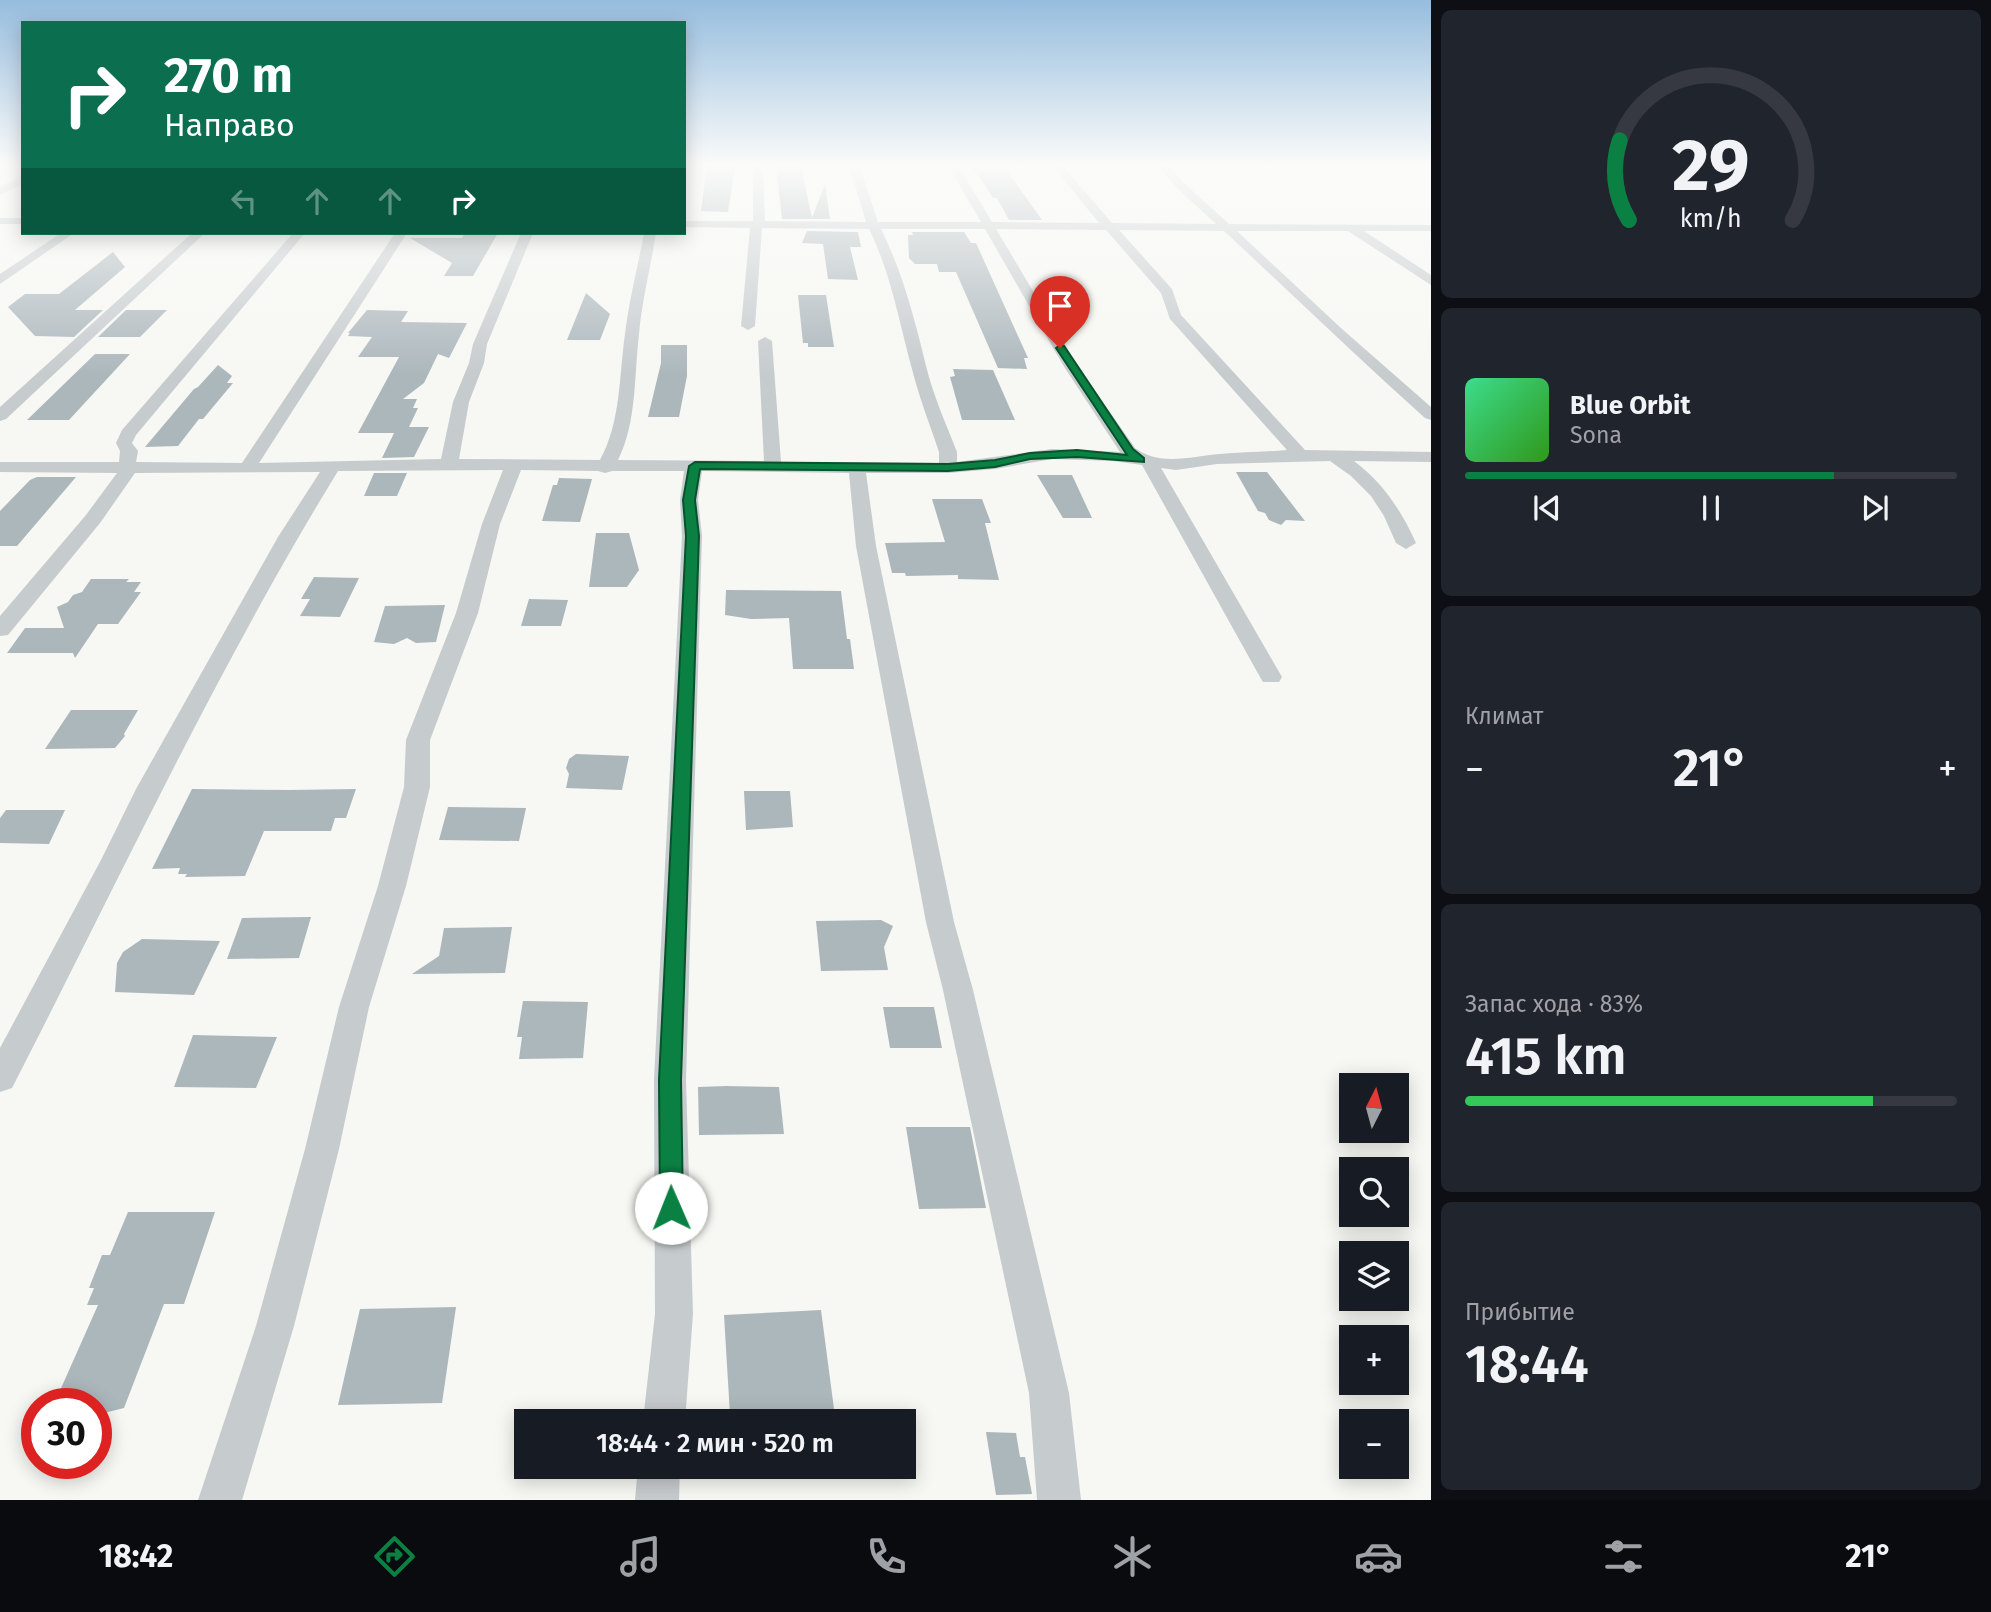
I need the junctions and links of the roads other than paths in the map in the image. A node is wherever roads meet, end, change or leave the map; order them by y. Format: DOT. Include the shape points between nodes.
graph roads {
  1 [pos="65,235"];
  2 [pos="197,235"];
  3 [pos="297,235"];
  4 [pos="400,235"];
  5 [pos="526,235"];
  6 [pos="650,235"];
  7 [pos="756,235"];
  8 [pos="878,235"];
  9 [pos="993,235"];
  10 [pos="1116,235"];
  11 [pos="1235,235"];
  12 [pos="1362,235"];
  13 [pos="0,280"];
  14 [pos="1431,281"];
  15 [pos="748,326"];
  16 [pos="765,341"];
  17 [pos="1431,415"];
  18 [pos="0,416"];
  19 [pos="1300,455"];
  20 [pos="1333,455"];
  21 [pos="1431,457"];
  22 [pos="1145,461"];
  23 [pos="333,464"];
  24 [pos="449,465"];
  25 [pos="129,466"];
  26 [pos="695,466"];
  27 [pos="0,467"];
  28 [pos="513,467"];
  29 [pos="773,467"];
  30 [pos="858,467"];
  31 [pos="948,467"];
  32 [pos="247,468"];
  33 [pos="605,468"];
  34 [pos="1406,543"];
  35 [pos="0,630"];
  36 [pos="1270,677"];
  37 [pos="0,1079"];
  38 [pos="665,1409"];
  39 [pos="658,1479"];
  40 [pos="220,1500"];
  41 [pos="657,1500"];
  42 [pos="1059,1500"];
  1 -- 13 [label="street"];
  2 -- 18 [label="street"];
  3 -- 25 [label="street" via="128,434 124,443"];
  4 -- 32 [label="street"];
  5 -- 24 [label="street" via="464,391"];
  6 -- 33 [label="street" via="632,331 623,422"];
  7 -- 15 [label="street"];
  8 -- 31 [label="street" via="948,452"];
  9 -- 22 [label="street" via="1070,365 1129,452"];
  10 -- 19 [label="street" via="1167,292 1175,316"];
  11 -- 17 [label="street"];
  12 -- 14 [label="street"];
  16 -- 29 [label="street"];
  19 -- 20 [label="street"];
  19 -- 22 [label="street" via="1196,464"];
  20 -- 21 [label="street"];
  20 -- 34 [label="street" via="1364,475 1376,489 1398,520"];
  22 -- 31 [label="street" via="1077,453"];
  22 -- 36 [label="street"];
  23 -- 24 [label="street"];
  23 -- 32 [label="street"];
  23 -- 37 [label="street" via="155,778"];
  24 -- 28 [label="street"];
  25 -- 27 [label="street"];
  25 -- 32 [label="street"];
  25 -- 35 [label="street" via="93,519"];
  26 -- 29 [label="street"];
  26 -- 33 [label="street"];
  26 -- 38 [label="street" via="689,500 692,536 670,1080 674,1314"];
  28 -- 33 [label="street"];
  28 -- 40 [label="street" via="491,524 467,613 418,740 417,787 354,1007 279,1313"];
  29 -- 30 [label="street"];
  30 -- 31 [label="street"];
  30 -- 42 [label="street" via="866,546 940,922 1049,1392"];
  39 -- 41 [label="street"];
}
